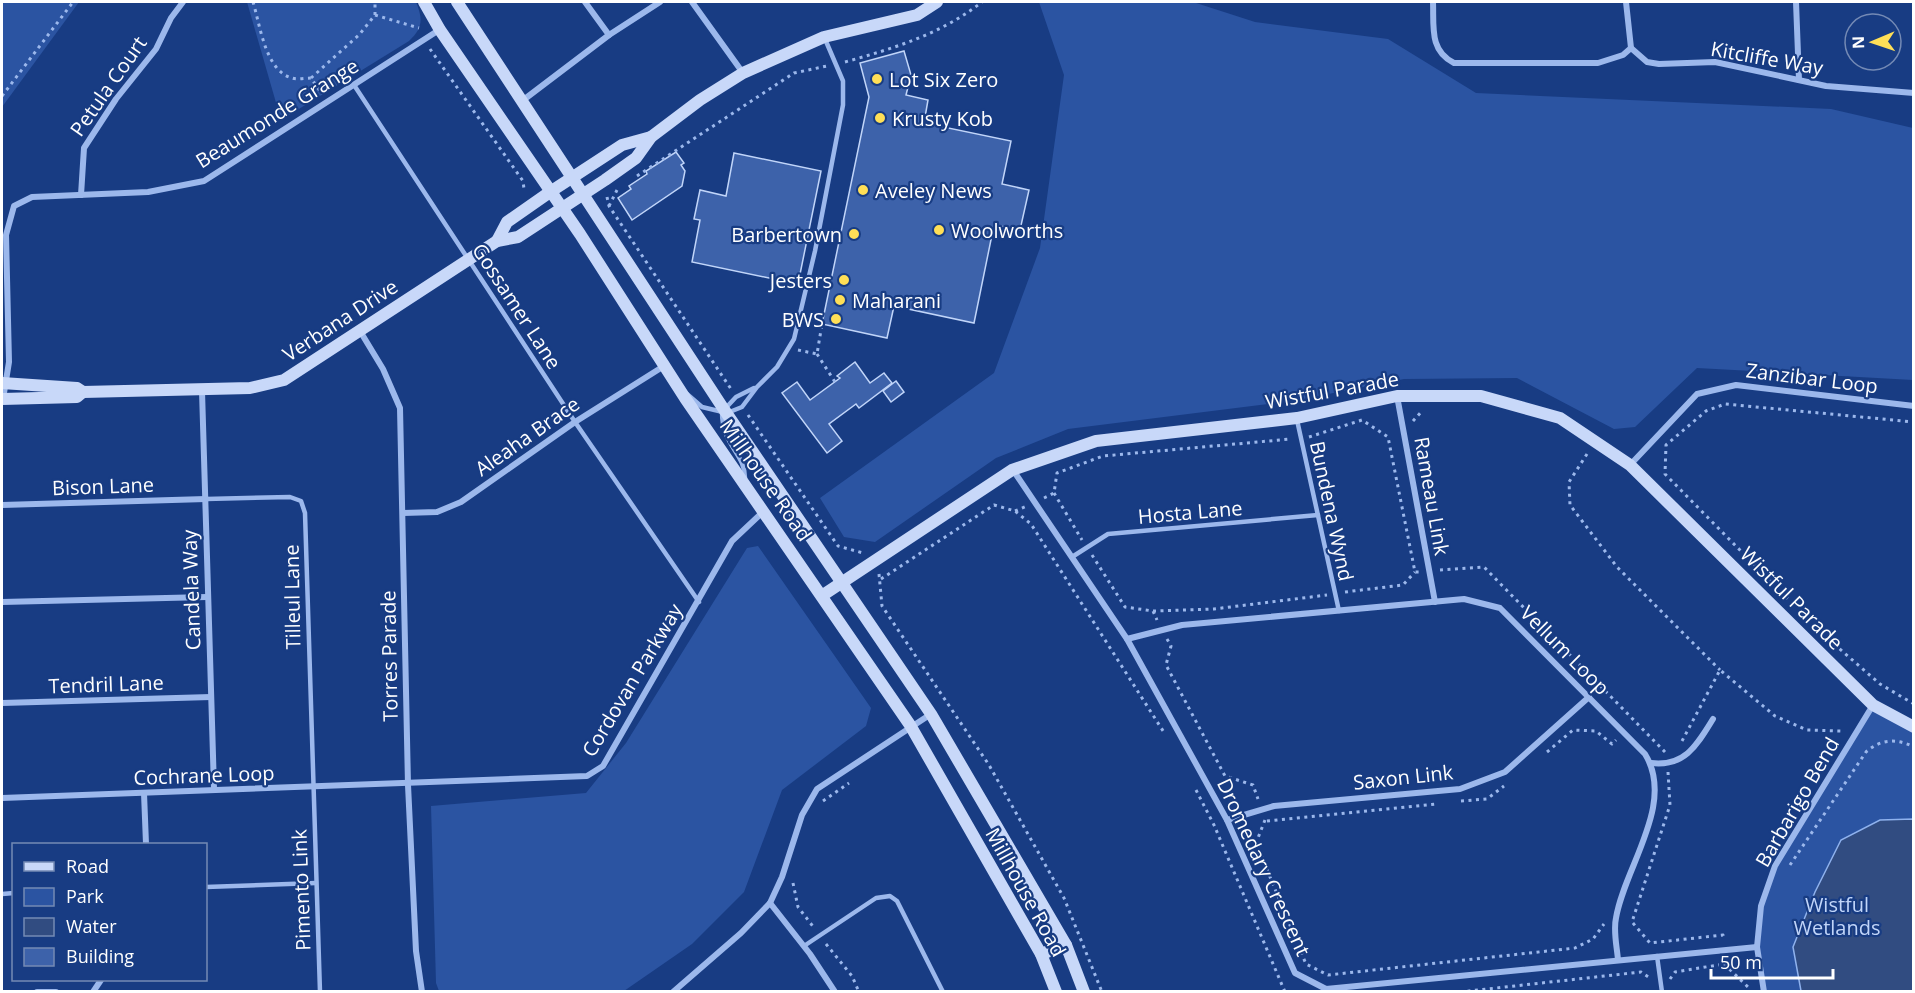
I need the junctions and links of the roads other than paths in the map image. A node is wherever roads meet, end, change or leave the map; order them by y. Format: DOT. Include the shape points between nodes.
graph roads {
  1 [pos="183,2"];
  2 [pos="424,2"];
  3 [pos="457,2"];
  4 [pos="585,2"];
  5 [pos="660,2"];
  6 [pos="692,2"];
  7 [pos="937,2"];
  8 [pos="1433,2"];
  9 [pos="1626,2"];
  10 [pos="1796,2"];
  11 [pos="440,30"];
  12 [pos="609,35"];
  13 [pos="824,37"];
  14 [pos="1631,48"];
  15 [pos="743,73"];
  16 [pos="1800,80"];
  17 [pos="354,85"];
  18 [pos="1914,93"];
  19 [pos="521,101"];
  20 [pos="651,137"];
  21 [pos="572,178"];
  22 [pos="550,192"];
  23 [pos="582,194"];
  24 [pos="81,195"];
  25 [pos="562,208"];
  26 [pos="497,241"];
  27 [pos="469,260"];
  28 [pos="360,330"];
  29 [pos="664,366"];
  30 [pos="4,384"];
  31 [pos="757,387"];
  32 [pos="202,391"];
  33 [pos="680,391"];
  34 [pos="83,392"];
  35 [pos="1397,396"];
  36 [pos="2,400"];
  37 [pos="1914,406"];
  38 [pos="724,411"];
  39 [pos="1296,418"];
  40 [pos="575,422"];
  41 [pos="1630,465"];
  42 [pos="1012,470"];
  43 [pos="746,485"];
  44 [pos="206,499"];
  45 [pos="2,505"];
  46 [pos="764,511"];
  47 [pos="403,513"];
  48 [pos="1318,515"];
  49 [pos="1072,557"];
  50 [pos="840,583"];
  51 [pos="823,596"];
  52 [pos="207,597"];
  53 [pos="2,602"];
  54 [pos="699,602"];
  55 [pos="1435,602"];
  56 [pos="1339,611"];
  57 [pos="1127,639"];
  58 [pos="211,696"];
  59 [pos="1589,697"];
  60 [pos="2,704"];
  61 [pos="1873,705"];
  62 [pos="931,714"];
  63 [pos="1713,719"];
  64 [pos="910,726"];
  65 [pos="1914,727"];
  66 [pos="1651,763"];
  67 [pos="408,784"];
  68 [pos="312,788"];
  69 [pos="214,789"];
  70 [pos="144,793"];
  71 [pos="2,798"];
  72 [pos="1227,820"];
  73 [pos="146,843"];
  74 [pos="316,883"];
  75 [pos="207,886"];
  76 [pos="770,903"];
  77 [pos="1066,945"];
  78 [pos="804,946"];
  79 [pos="1757,947"];
  80 [pos="1041,954"];
  81 [pos="1657,956"];
  82 [pos="1618,960"];
  83 [pos="37,992"];
  84 [pos="56,992"];
  85 [pos="320,992"];
  86 [pos="422,992"];
  87 [pos="673,992"];
  88 [pos="835,992"];
  89 [pos="943,992"];
  90 [pos="1056,992"];
  91 [pos="1084,992"];
  92 [pos="1662,992"];
  93 [pos="1764,992"];
  1 -- 24 [label="street, Petula Court" via="156,49 84,148"];
  2 -- 11 [label="street, Millhouse Road"];
  3 -- 19 [label="street, Millhouse Road"];
  4 -- 12 [label="street"];
  5 -- 12 [label="street"];
  6 -- 15 [label="street"];
  7 -- 13 [label="street" via="917,15"];
  8 -- 14 [label="street" via="1436,47 1443,58 1454,63 1598,63 1623,56"];
  9 -- 14 [label="street"];
  10 -- 16 [label="street"];
  11 -- 17 [label="street, Beaumonde Grange"];
  11 -- 22 [label="street, Millhouse Road"];
  12 -- 19 [label="street"];
  13 -- 15 [label="street"];
  13 -- 31 [label="lane" via="843,81 841,122 794,339 777,367"];
  14 -- 16 [label="street, Kitcliffe Way" via="1647,62 1715,62"];
  15 -- 20 [label="street"];
  16 -- 18 [label="street, Kitcliffe Way" via="1826,86"];
  17 -- 24 [label="street, Beaumonde Grange" via="204,181 148,192"];
  17 -- 27 [label="lane, Gossamer Lane"];
  19 -- 21 [label="street, Millhouse Road"];
  20 -- 21 [label="street, Verbana Drive" via="622,145"];
  20 -- 23 [label="street, Verbana Drive" via="636,158"];
  21 -- 22 [label="street, Verbana Drive"];
  21 -- 23 [label="street, Millhouse Road"];
  22 -- 25 [label="street, Millhouse Road"];
  22 -- 26 [label="street, Verbana Drive" via="507,222"];
  23 -- 25 [label="street, Verbana Drive"];
  23 -- 38 [label="street, Millhouse Road"];
  24 -- 30 [label="street, Beaumonde Grange" via="32,197 14,206 6,235 9,362"];
  25 -- 26 [label="street, Verbana Drive" via="518,237"];
  25 -- 29 [label="street, Millhouse Road"];
  26 -- 27 [label="street, Verbana Drive"];
  27 -- 28 [label="street, Verbana Drive"];
  27 -- 40 [label="lane, Gossamer Lane"];
  28 -- 32 [label="street, Verbana Drive" via="284,380 250,388"];
  28 -- 47 [label="street, Torres Parade" via="400,408"];
  29 -- 33 [label="street, Millhouse Road"];
  29 -- 40 [label="street, Aleaha Brace"];
  30 -- 34 [label="street, Verbana Drive" via="77,388"];
  30 -- 36 [label="street, Beaumonde Grange"];
  31 -- 38 [label="lane" via="736,397"];
  31 -- 38 [label="lane" via="742,407"];
  32 -- 34 [label="street, Verbana Drive"];
  32 -- 44 [label="street, Candela Way"];
  33 -- 38 [label="lane" via="702,407"];
  33 -- 43 [label="street, Millhouse Road"];
  34 -- 36 [label="street, Verbana Drive" via="77,397"];
  35 -- 39 [label="street, Wistful Parade"];
  35 -- 41 [label="street, Wistful Parade" via="1481,396 1560,418"];
  35 -- 55 [label="street, Rameau Link"];
  37 -- 41 [label="street, Zanzibar Loop" via="1736,385 1697,394"];
  38 -- 43 [label="lane" via="722,428 745,467"];
  38 -- 50 [label="street, Millhouse Road"];
  39 -- 42 [label="street, Wistful Parade" via="1096,441"];
  39 -- 48 [label="lane, Bundena Wynd"];
  40 -- 47 [label="street, Aleaha Brace" via="461,502 437,512"];
  40 -- 54 [label="lane, Gossamer Lane"];
  41 -- 61 [label="street, Wistful Parade"];
  42 -- 49 [label="street, Dromedary Crescent"];
  42 -- 50 [label="street, Wistful Parade"];
  43 -- 46 [label="street, Millhouse Road"];
  44 -- 45 [label="street, Bison Lane"];
  44 -- 52 [label="street, Candela Way"];
  44 -- 68 [label="lane, Tilleul Lane" via="279,497 301,501 305,513"];
  46 -- 51 [label="street, Millhouse Road"];
  46 -- 54 [label="street, Cordovan Parkway" via="732,541"];
  47 -- 67 [label="street, Torres Parade"];
  48 -- 49 [label="lane, Hosta Lane" via="1108,534"];
  48 -- 56 [label="lane, Bundena Wynd"];
  49 -- 57 [label="street, Dromedary Crescent"];
  50 -- 51 [label="street, Wistful Parade"];
  50 -- 62 [label="street, Millhouse Road"];
  51 -- 64 [label="street, Millhouse Road"];
  52 -- 53 [label="street"];
  52 -- 58 [label="street, Candela Way"];
  54 -- 67 [label="street, Cordovan Parkway" via="603,766 587,776"];
  55 -- 56 [label="street, Vellum Loop"];
  55 -- 59 [label="street, Vellum Loop" via="1464,599 1500,608"];
  56 -- 57 [label="street, Vellum Loop" via="1182,626"];
  57 -- 72 [label="street, Dromedary Crescent"];
  58 -- 60 [label="street, Tendril Lane"];
  58 -- 69 [label="street, Candela Way"];
  59 -- 66 [label="street, Vellum Loop"];
  59 -- 72 [label="street, Saxon Link" via="1505,772 1460,789 1274,806"];
  61 -- 65 [label="street, Wistful Parade"];
  61 -- 79 [label="street, Barbarigo Bend" via="1775,866 1761,906"];
  62 -- 64 [label="street"];
  62 -- 77 [label="street, Millhouse Road"];
  63 -- 66 [label="street" via="1695,747 1667,765"];
  64 -- 76 [label="street" via="817,789 802,815"];
  64 -- 80 [label="street, Millhouse Road"];
  66 -- 82 [label="street" via="1655,803 1615,919"];
  67 -- 68 [label="street, Cochrane Loop"];
  67 -- 86 [label="street, Torres Parade" via="416,951"];
  68 -- 69 [label="street, Cochrane Loop"];
  68 -- 74 [label="lane, Pimento Link"];
  69 -- 70 [label="street, Cochrane Loop"];
  70 -- 71 [label="street, Cochrane Loop"];
  70 -- 73 [label="street"];
  72 -- 82 [label="street, Dromedary Crescent" via="1294,973 1326,989"];
  74 -- 75 [label="lane"];
  74 -- 85 [label="lane, Pimento Link"];
  76 -- 78 [label="street"];
  76 -- 87 [label="street"];
  77 -- 80 [label="street"];
  77 -- 91 [label="street, Millhouse Road"];
  78 -- 88 [label="street"];
  78 -- 89 [label="lane" via="876,898 890,896 897,901"];
  79 -- 81 [label="street, Dromedary Crescent"];
  79 -- 93 [label="street, Barbarigo Bend"];
  80 -- 90 [label="street, Millhouse Road"];
  81 -- 82 [label="street, Dromedary Crescent"];
  81 -- 92 [label="lane"];
  83 -- 84 [label="street"];
}
